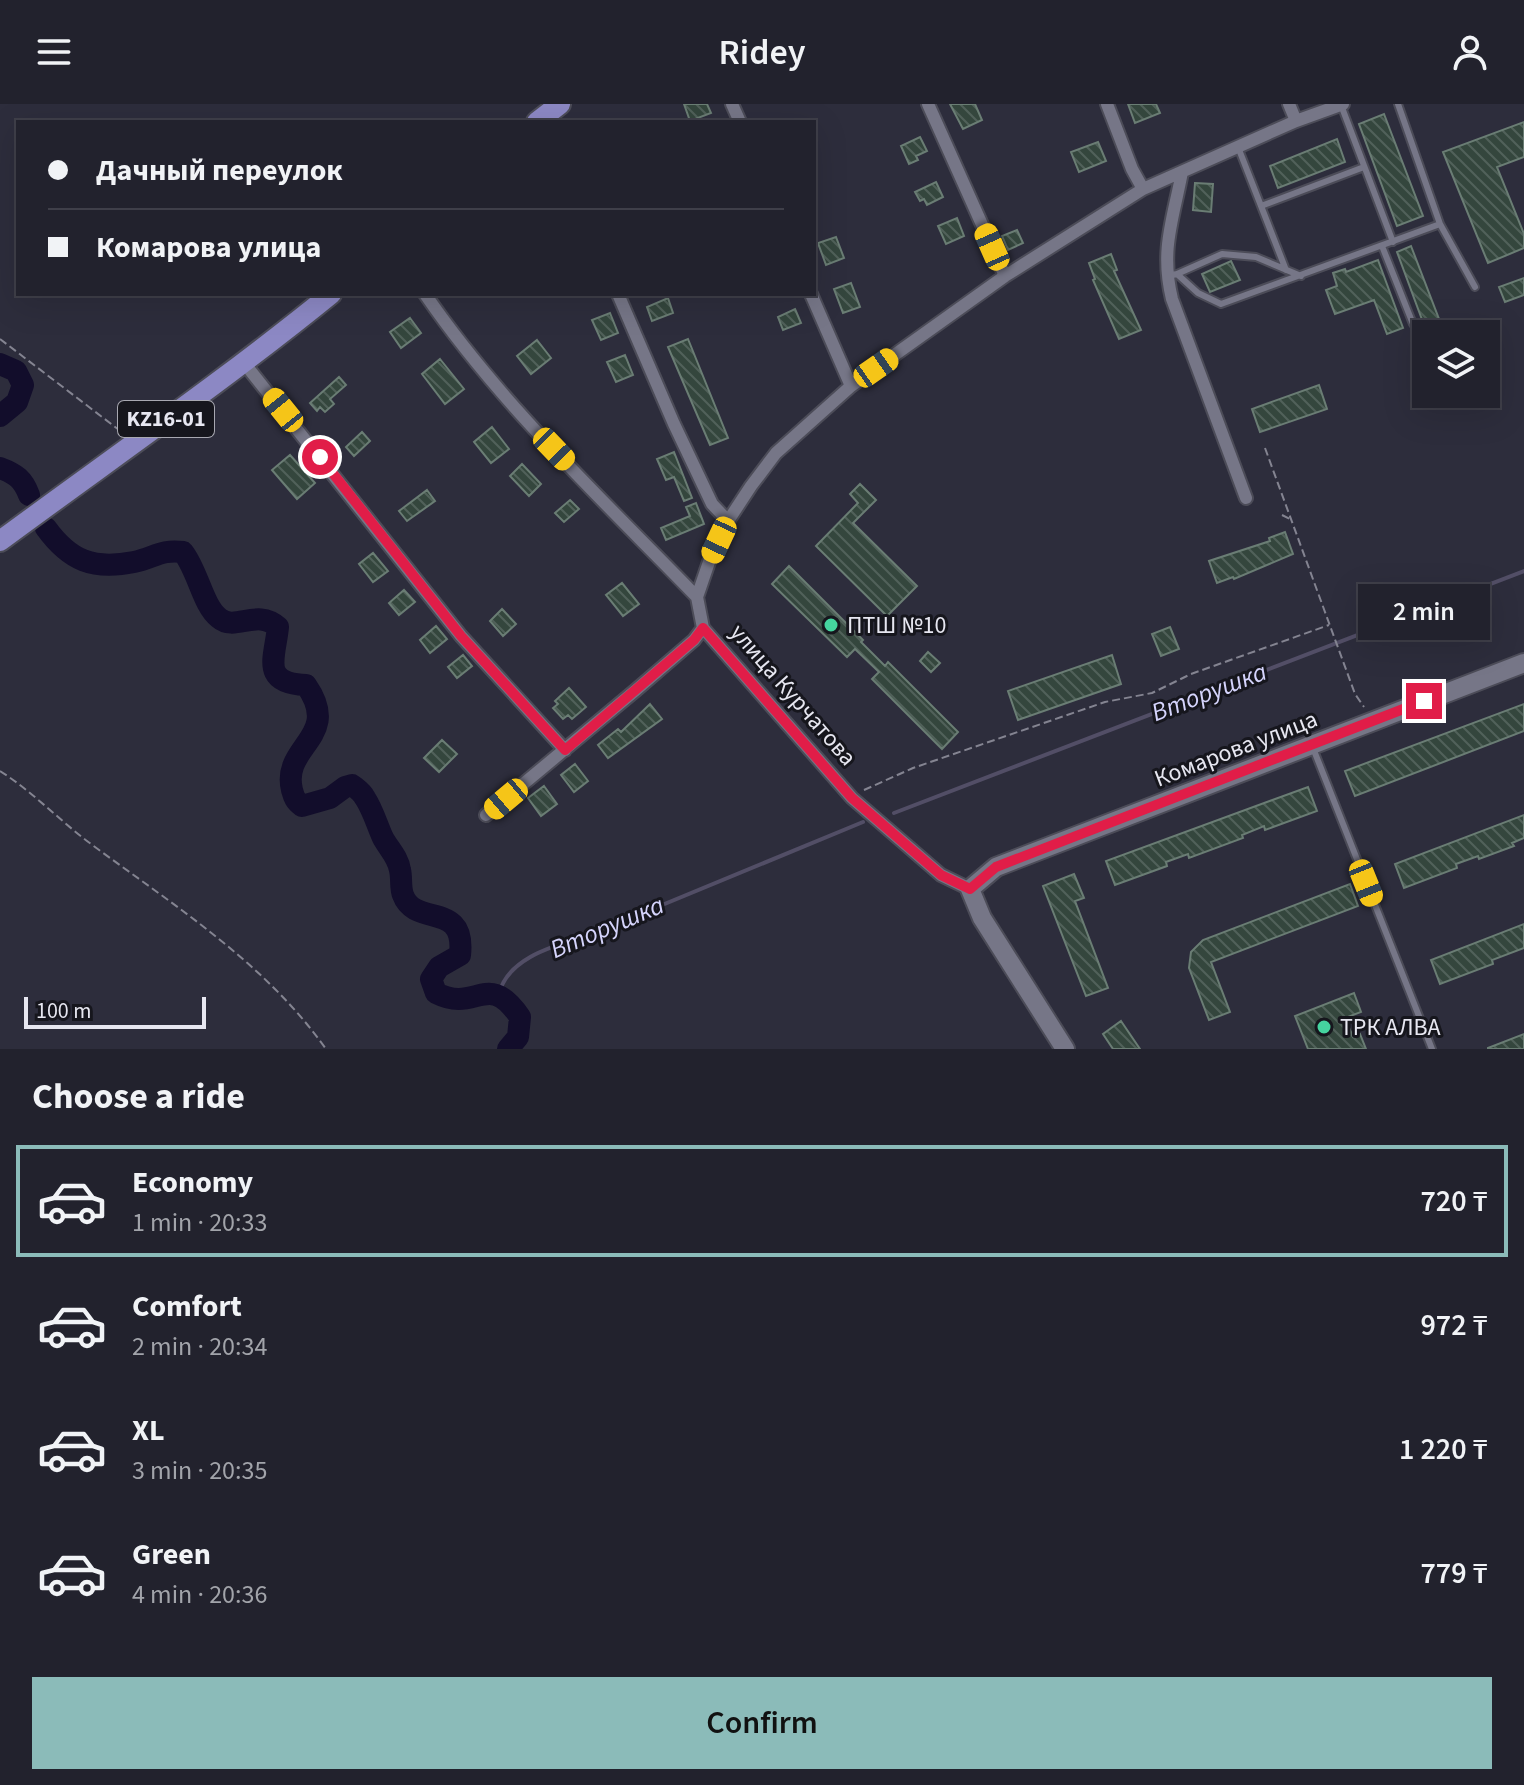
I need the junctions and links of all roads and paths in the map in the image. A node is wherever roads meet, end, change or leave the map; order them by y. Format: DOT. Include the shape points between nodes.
graph roads {
  1 [pos="560,104"];
  2 [pos="928,104"];
  3 [pos="1107,104"];
  4 [pos="1289,104"];
  5 [pos="1342,104"];
  6 [pos="1398,104"];
  7 [pos="540,120"];
  8 [pos="1296,121"];
  9 [pos="1238,147"];
  10 [pos="1364,167"];
  11 [pos="1182,172"];
  12 [pos="1143,189"];
  13 [pos="1261,206"];
  14 [pos="1440,224"];
  15 [pos="1393,242"];
  16 [pos="1382,246"];
  17 [pos="1286,270"];
  18 [pos="1172,275"];
  19 [pos="1005,276"];
  20 [pos="1301,276"];
  21 [pos="1475,287"];
  22 [pos="329,296"];
  23 [pos="426,296"];
  24 [pos="619,296"];
  25 [pos="812,296"];
  26 [pos="1412,321"];
  27 [pos="0,339"];
  28 [pos="245,364"];
  29 [pos="851,386"];
  30 [pos="135,441"];
  31 [pos="1265,448"];
  32 [pos="1246,498"];
  33 [pos="1282,515"];
  34 [pos="1291,520"];
  35 [pos="728,521"];
  36 [pos="0,541"];
  37 [pos="697,597"];
  38 [pos="1329,625"];
  39 [pos="703,628"];
  40 [pos="1524,663"];
  41 [pos="1374,721"];
  42 [pos="1311,745"];
  43 [pos="565,750"];
  44 [pos="0,771"];
  45 [pos="852,798"];
  46 [pos="486,815"];
  47 [pos="970,889"];
  48 [pos="326,1049"];
  49 [pos="1065,1049"];
  50 [pos="1432,1049"];
  1 -- 7 [label="main road"];
  2 -- 19 [label="street"];
  3 -- 12 [label="street"];
  4 -- 8 [label="street"];
  5 -- 8 [label="street"];
  5 -- 10 [label="lane"];
  6 -- 14 [label="lane"];
  8 -- 9 [label="street"];
  9 -- 11 [label="street"];
  9 -- 13 [label="lane"];
  10 -- 13 [label="lane"];
  10 -- 15 [label="lane"];
  11 -- 12 [label="street"];
  11 -- 18 [label="street" via="1166,239"];
  12 -- 19 [label="street"];
  13 -- 17 [label="lane"];
  14 -- 15 [label="lane"];
  14 -- 21 [label="lane"];
  15 -- 16 [label="lane"];
  16 -- 20 [label="lane"];
  16 -- 26 [label="lane"];
  17 -- 18 [label="lane" via="1256,257 1222,254"];
  17 -- 20 [label="lane"];
  18 -- 20 [label="lane" via="1221,304"];
  18 -- 32 [label="street" via="1172,299"];
  19 -- 29 [label="street"];
  22 -- 28 [label="main road, KZ16-01"];
  23 -- 37 [label="street" via="472,359"];
  24 -- 35 [label="street" via="712,504"];
  25 -- 29 [label="street"];
  27 -- 30 [label="path"];
  28 -- 30 [label="main road, KZ16-01"];
  28 -- 43 [label="street" via="461,636"];
  29 -- 35 [label="street" via="776,453"];
  30 -- 36 [label="main road, KZ16-01"];
  31 -- 34 [label="path"];
  33 -- 34 [label="path"];
  34 -- 38 [label="path"];
  35 -- 37 [label="street"];
  37 -- 39 [label="street, улица Курчатова"];
  38 -- 41 [label="path" via="1355,694"];
  38 -- 45 [label="path" via="1152,693 1105,702 913,768"];
  39 -- 43 [label="street"];
  39 -- 45 [label="street, улица Курчатова"];
  40 -- 41 [label="street, Комарова улица"];
  41 -- 42 [label="street, Комарова улица"];
  42 -- 47 [label="street, Комарова улица" via="996,867"];
  42 -- 50 [label="lane"];
  43 -- 46 [label="street"];
  44 -- 48 [label="path" via="263,974"];
  45 -- 47 [label="street, улица Курчатова" via="941,875"];
  47 -- 49 [label="street" via="982,918"];
}
